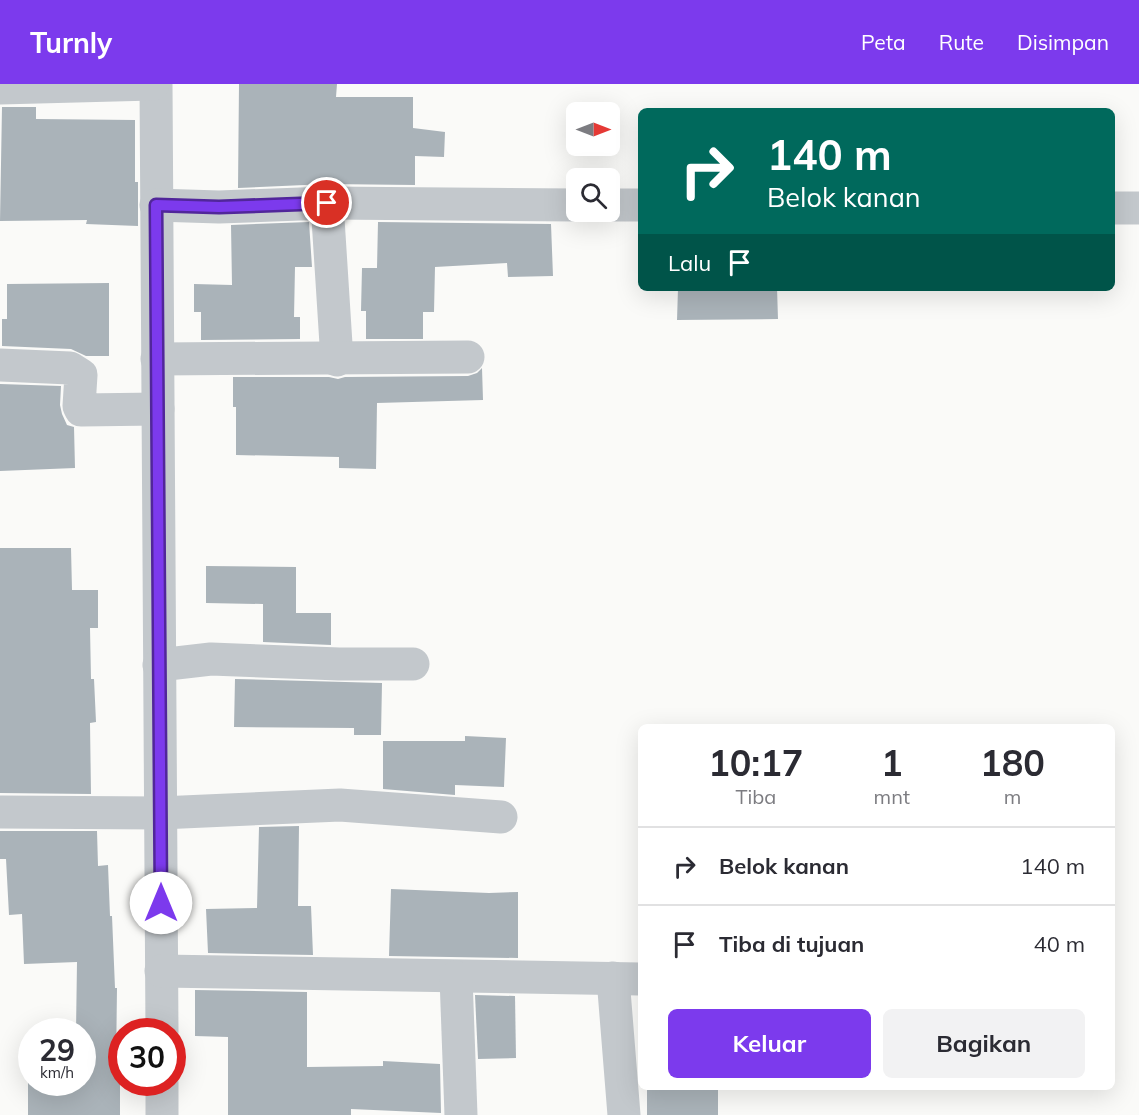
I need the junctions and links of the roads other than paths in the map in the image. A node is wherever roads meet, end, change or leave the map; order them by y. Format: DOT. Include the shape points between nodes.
graph roads {
  1 [pos="154,84"];
  2 [pos="0,88"];
  3 [pos="327,203"];
  4 [pos="156,205"];
  5 [pos="566,205"];
  6 [pos="620,205"];
  7 [pos="638,205"];
  8 [pos="1115,208"];
  9 [pos="1139,208"];
  10 [pos="468,357"];
  11 [pos="157,359"];
  12 [pos="337,360"];
  13 [pos="0,365"];
  14 [pos="158,409"];
  15 [pos="413,664"];
  16 [pos="159,665"];
  17 [pos="0,812"];
  18 [pos="160,813"];
  19 [pos="501,817"];
  20 [pos="161,971"];
  21 [pos="456,977"];
  22 [pos="627,979"];
  23 [pos="162,1018"];
  24 [pos="162,1096"];
  25 [pos="162,1115"];
  26 [pos="460,1115"];
  27 [pos="624,1115"];
  1 -- 2 [label="street"];
  1 -- 4 [label="street"];
  3 -- 4 [label="street"];
  3 -- 5 [label="street"];
  3 -- 12 [label="street"];
  4 -- 11 [label="street"];
  6 -- 7 [label="street"];
  8 -- 9 [label="street"];
  10 -- 12 [label="street"];
  11 -- 12 [label="street"];
  11 -- 14 [label="street"];
  13 -- 14 [label="street" via="70,368 81,375 81,410"];
  14 -- 16 [label="street"];
  15 -- 16 [label="street" via="211,659"];
  16 -- 18 [label="street"];
  17 -- 18 [label="street"];
  18 -- 19 [label="street" via="340,805"];
  18 -- 20 [label="street"];
  20 -- 21 [label="street"];
  20 -- 23 [label="street"];
  21 -- 22 [label="street"];
  21 -- 26 [label="street"];
  22 -- 27 [label="street"];
  24 -- 25 [label="street"];
}
